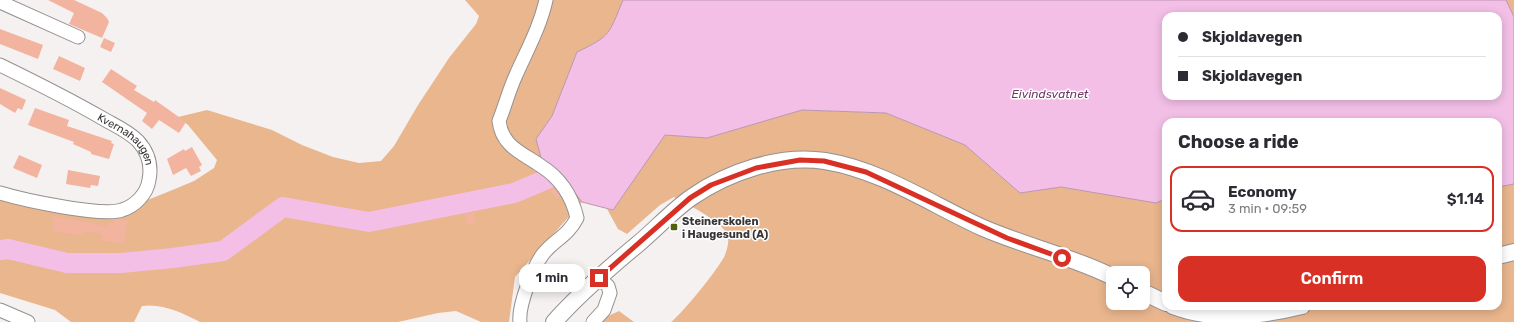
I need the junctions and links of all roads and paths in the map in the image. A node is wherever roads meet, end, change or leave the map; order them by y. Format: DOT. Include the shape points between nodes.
graph roads {
  1 [pos="546,0"];
  2 [pos="0,2"];
  3 [pos="78,37"];
  4 [pos="0,65"];
  5 [pos="0,193"];
  6 [pos="1514,252"];
  7 [pos="1502,255"];
  8 [pos="1106,274"];
  9 [pos="599,278"];
  10 [pos="1150,295"];
  11 [pos="1162,301"];
  12 [pos="0,310"];
  13 [pos="1187,310"];
  14 [pos="1276,310"];
  15 [pos="28,322"];
  16 [pos="520,322"];
  17 [pos="554,322"];
  18 [pos="593,322"];
  1 -- 16 [label="street" via="535,35 515,76 499,121 500,129 512,148 542,166 559,181 574,205 577,218 570,230 544,254 531,276"];
  2 -- 3 [label="street"];
  4 -- 5 [label="street, Kvernahaugen" via="57,93 127,133 144,148 151,170 142,198 122,211 89,210"];
  6 -- 7 [label="main road"];
  8 -- 9 [label="main road" via="1007,238 866,172 824,161 800,160 756,168 711,185 690,198"];
  9 -- 17 [label="main road"];
  9 -- 18 [label="street" via="608,286 610,293 604,310"];
  10 -- 11 [label="main road"];
  12 -- 15 [label="street"];
  13 -- 14 [label="main road" via="1204,315 1230,317"];
}
